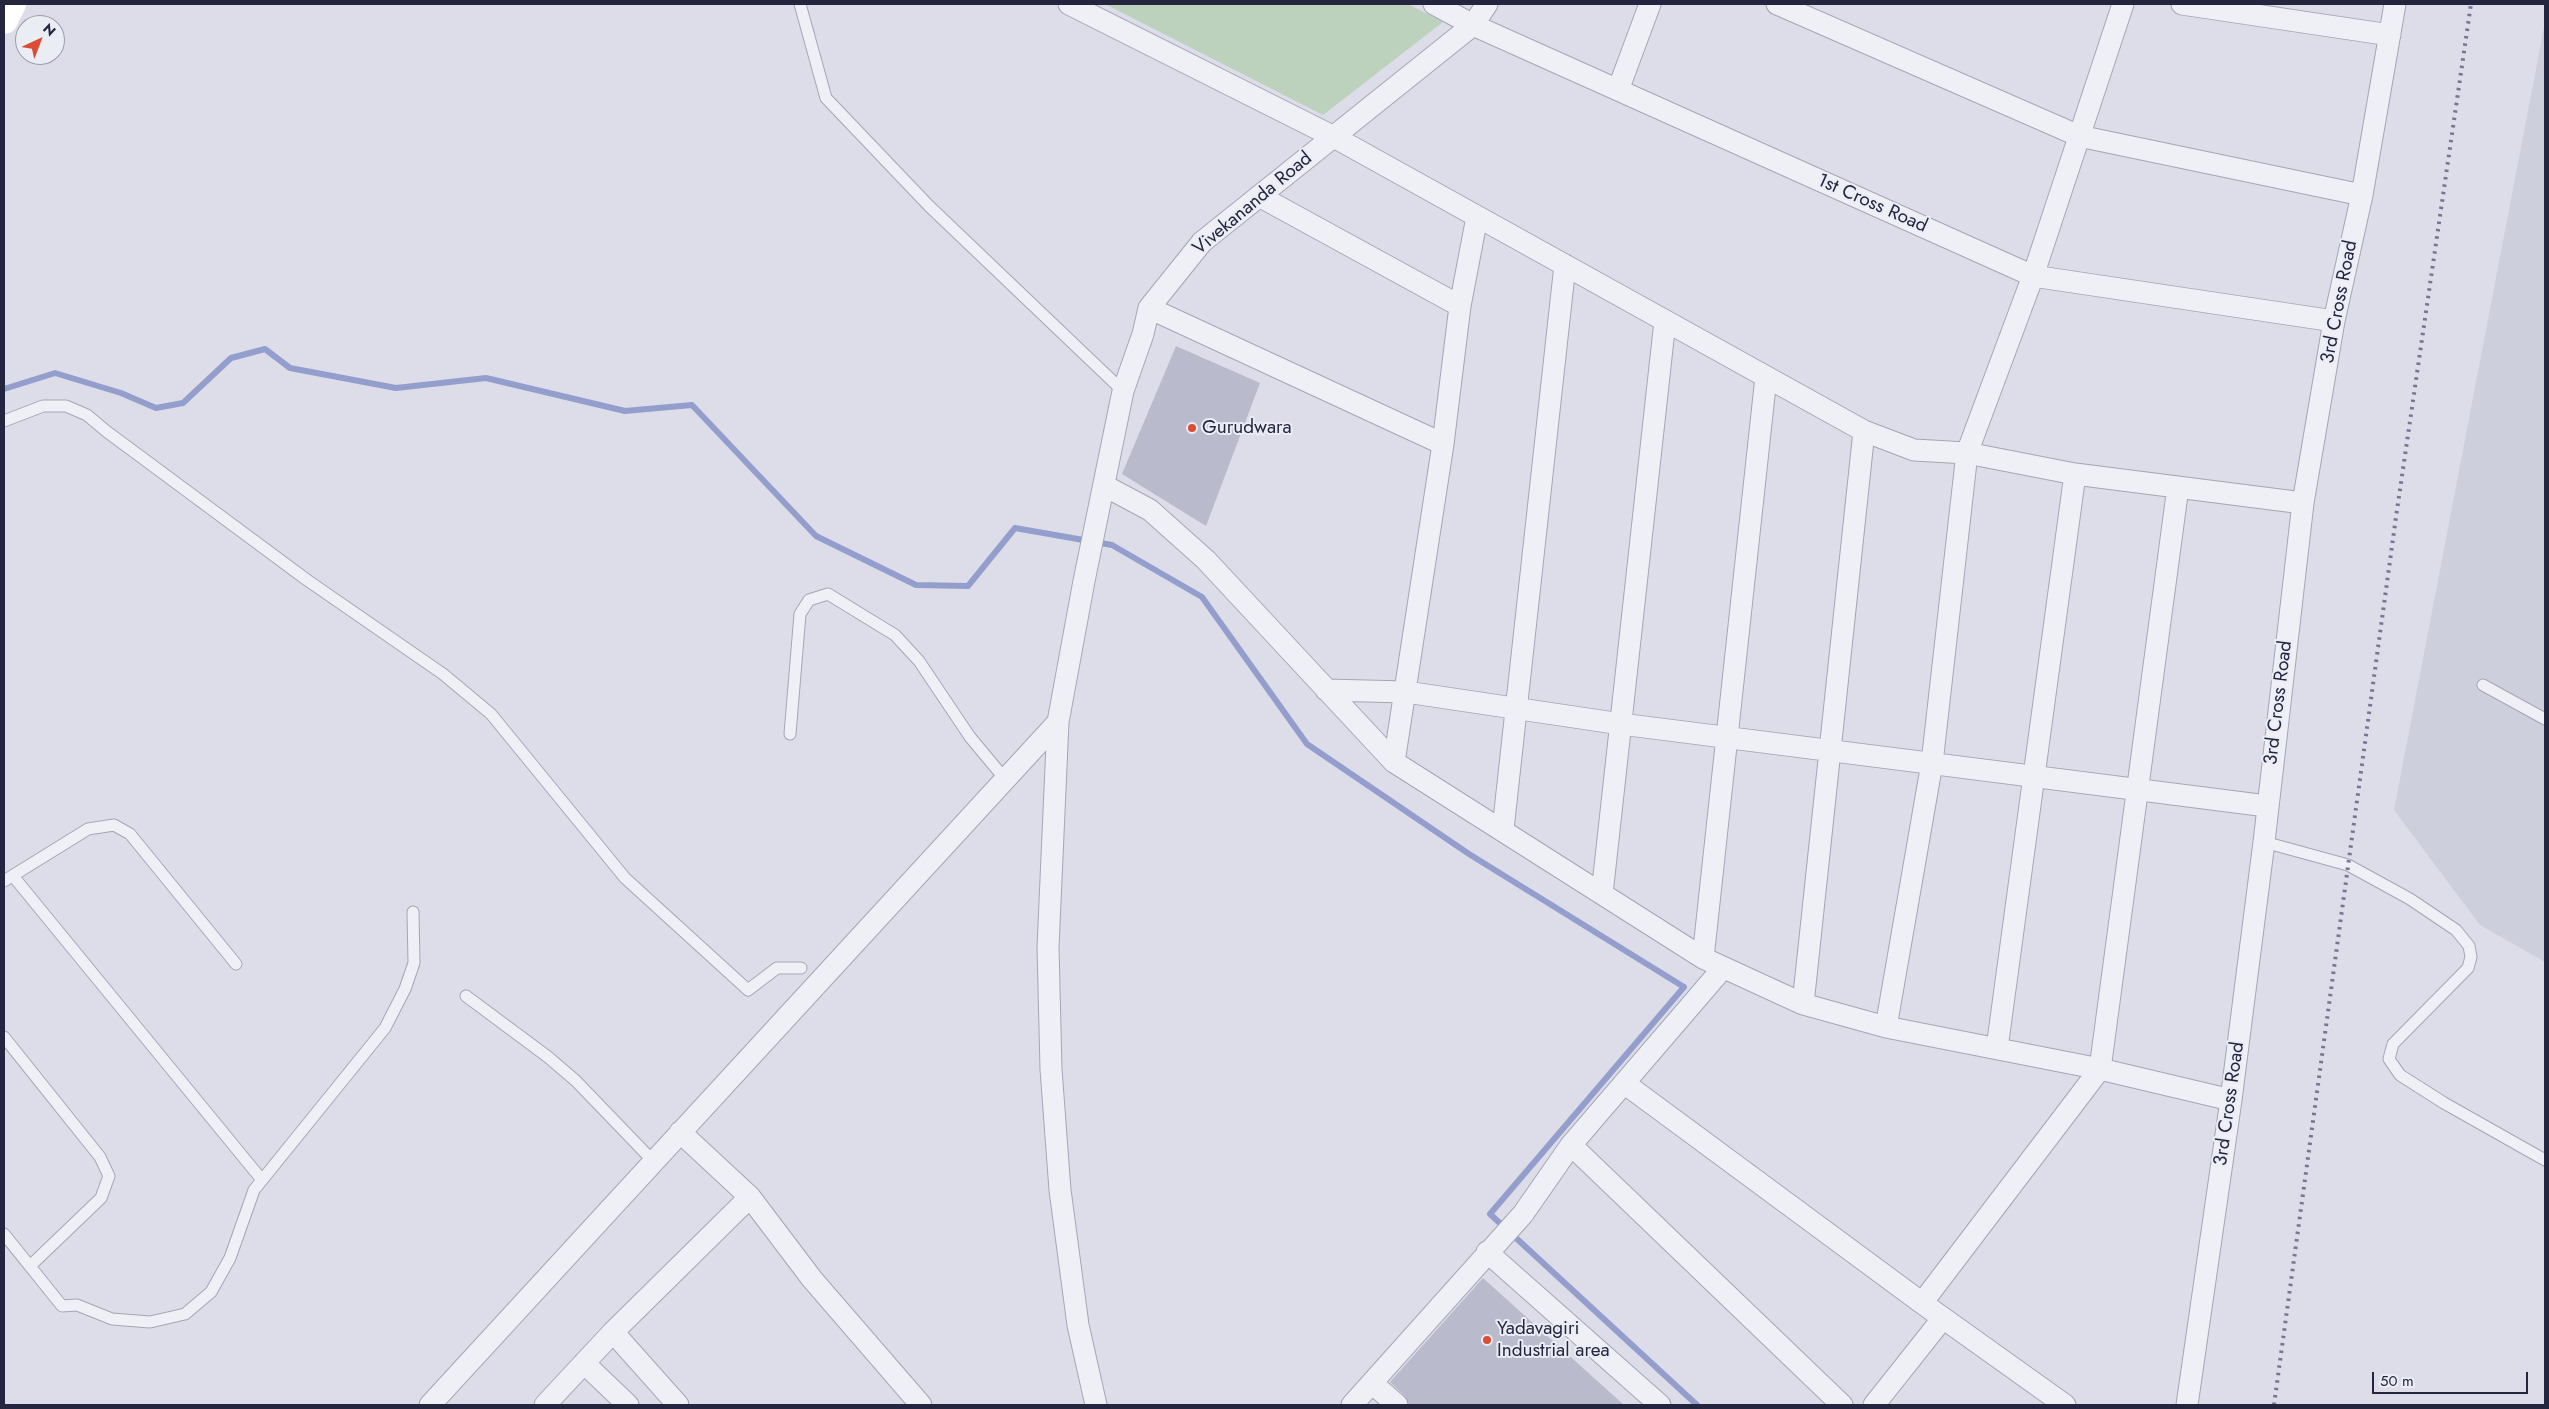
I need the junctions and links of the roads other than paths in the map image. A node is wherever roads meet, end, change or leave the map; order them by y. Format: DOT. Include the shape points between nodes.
graph roads {
  1 [pos="12,4"];
  2 [pos="800,4"];
  3 [pos="1069,4"];
  4 [pos="1434,4"];
  5 [pos="1487,4"];
  6 [pos="1650,4"];
  7 [pos="1777,4"];
  8 [pos="2123,4"];
  9 [pos="2182,4"];
  10 [pos="2395,4"];
  11 [pos="4,20"];
  12 [pos="1473,25"];
  13 [pos="2390,35"];
  14 [pos="1618,90"];
  15 [pos="2079,136"];
  16 [pos="1334,137"];
  17 [pos="2362,195"];
  18 [pos="1259,196"];
  19 [pos="1477,216"];
  20 [pos="1565,265"];
  21 [pos="2033,276"];
  22 [pos="1460,306"];
  23 [pos="1149,308"];
  24 [pos="1665,321"];
  25 [pos="2334,321"];
  26 [pos="1766,377"];
  27 [pos="1123,391"];
  28 [pos="4,421"];
  29 [pos="1864,432"];
  30 [pos="1443,444"];
  31 [pos="1968,453"];
  32 [pos="2075,474"];
  33 [pos="1105,486"];
  34 [pos="2178,487"];
  35 [pos="2302,503"];
  36 [pos="2483,685"];
  37 [pos="1326,690"];
  38 [pos="1406,692"];
  39 [pos="1515,709"];
  40 [pos="2545,719"];
  41 [pos="1058,722"];
  42 [pos="1621,724"];
  43 [pos="790,734"];
  44 [pos="1727,737"];
  45 [pos="1831,750"];
  46 [pos="1394,762"];
  47 [pos="1932,764"];
  48 [pos="2036,777"];
  49 [pos="1005,779"];
  50 [pos="2137,789"];
  51 [pos="2267,806"];
  52 [pos="1503,830"];
  53 [pos="2264,842"];
  54 [pos="8,879"];
  55 [pos="1602,894"];
  56 [pos="413,912"];
  57 [pos="1703,958"];
  58 [pos="236,964"];
  59 [pos="801,968"];
  60 [pos="1719,974"];
  61 [pos="466,996"];
  62 [pos="1803,1004"];
  63 [pos="1886,1027"];
  64 [pos="4,1037"];
  65 [pos="1997,1048"];
  66 [pos="2100,1069"];
  67 [pos="1624,1082"];
  68 [pos="2231,1100"];
  69 [pos="680,1132"];
  70 [pos="1571,1144"];
  71 [pos="2545,1160"];
  72 [pos="654,1161"];
  73 [pos="262,1180"];
  74 [pos="750,1197"];
  75 [pos="4,1234"];
  76 [pos="1491,1249"];
  77 [pos="30,1266"];
  78 [pos="1922,1303"];
  79 [pos="1943,1318"];
  80 [pos="613,1332"];
  81 [pos="584,1363"];
  82 [pos="1372,1383"];
  83 [pos="430,1405"];
  84 [pos="545,1405"];
  85 [pos="628,1405"];
  86 [pos="678,1405"];
  87 [pos="922,1405"];
  88 [pos="1096,1405"];
  89 [pos="1352,1405"];
  90 [pos="1397,1405"];
  91 [pos="1660,1405"];
  92 [pos="1842,1405"];
  93 [pos="1874,1405"];
  94 [pos="2065,1405"];
  95 [pos="2187,1405"];
  1 -- 11 [label="main road"];
  2 -- 27 [label="lane" via="826,98 929,206"];
  3 -- 16 [label="street"];
  4 -- 12 [label="street, 1st Cross Road"];
  5 -- 12 [label="street, Vivekananda Road"];
  6 -- 14 [label="street"];
  7 -- 15 [label="street"];
  8 -- 15 [label="street"];
  9 -- 13 [label="street"];
  10 -- 13 [label="street, 3rd Cross Road"];
  12 -- 14 [label="street, 1st Cross Road"];
  12 -- 16 [label="street, Vivekananda Road"];
  13 -- 17 [label="street, 3rd Cross Road"];
  14 -- 21 [label="street, 1st Cross Road"];
  15 -- 17 [label="street"];
  15 -- 21 [label="street"];
  16 -- 18 [label="street, Vivekananda Road"];
  16 -- 19 [label="street"];
  17 -- 25 [label="street, 3rd Cross Road"];
  18 -- 22 [label="street"];
  18 -- 23 [label="street, Vivekananda Road" via="1202,242"];
  19 -- 20 [label="street"];
  19 -- 22 [label="street"];
  20 -- 24 [label="street"];
  20 -- 39 [label="street"];
  21 -- 25 [label="street, 1st Cross Road"];
  21 -- 31 [label="street"];
  22 -- 30 [label="street"];
  23 -- 27 [label="street, Vivekananda Road"];
  23 -- 30 [label="street"];
  24 -- 26 [label="street"];
  24 -- 42 [label="street"];
  25 -- 35 [label="street, 3rd Cross Road"];
  26 -- 29 [label="street"];
  26 -- 44 [label="street"];
  27 -- 33 [label="street, Vivekananda Road"];
  28 -- 59 [label="lane" via="43,406 66,406 87,415 299,574 443,674 491,714 625,878 748,990 777,968"];
  29 -- 31 [label="street" via="1914,450"];
  29 -- 45 [label="street"];
  30 -- 38 [label="street"];
  31 -- 32 [label="street"];
  31 -- 47 [label="street"];
  32 -- 34 [label="street"];
  32 -- 48 [label="street"];
  33 -- 37 [label="street" via="1150,510 1206,560"];
  33 -- 41 [label="street, Vivekananda Road"];
  34 -- 35 [label="street"];
  34 -- 50 [label="street"];
  35 -- 51 [label="street, 3rd Cross Road"];
  36 -- 40 [label="lane"];
  37 -- 38 [label="street"];
  37 -- 46 [label="street"];
  38 -- 39 [label="street"];
  38 -- 46 [label="street"];
  39 -- 42 [label="street"];
  39 -- 52 [label="street"];
  41 -- 49 [label="street"];
  41 -- 88 [label="street, Vivekananda Road" via="1048,947 1051,1069 1060,1190 1078,1325"];
  42 -- 44 [label="street"];
  42 -- 55 [label="street"];
  43 -- 49 [label="lane" via="800,614 809,600 828,594 895,635 919,661 970,737"];
  44 -- 45 [label="street"];
  44 -- 57 [label="street"];
  45 -- 47 [label="street"];
  45 -- 62 [label="street"];
  46 -- 52 [label="street"];
  47 -- 48 [label="street"];
  47 -- 63 [label="street"];
  48 -- 50 [label="street"];
  48 -- 65 [label="street"];
  49 -- 69 [label="street"];
  50 -- 51 [label="street"];
  50 -- 66 [label="street"];
  51 -- 53 [label="street, 3rd Cross Road"];
  52 -- 55 [label="street"];
  53 -- 68 [label="street, 3rd Cross Road"];
  53 -- 71 [label="lane" via="2348,865 2410,899 2456,930 2469,946 2468,968 2393,1044 2389,1059 2400,1075 2444,1104"];
  54 -- 58 [label="lane" via="88,829 114,825 130,834"];
  54 -- 73 [label="lane"];
  55 -- 57 [label="street"];
  56 -- 73 [label="lane" via="414,963 385,1028"];
  57 -- 60 [label="street"];
  60 -- 62 [label="street"];
  60 -- 67 [label="street"];
  61 -- 72 [label="lane" via="576,1081"];
  62 -- 63 [label="street"];
  63 -- 65 [label="street"];
  64 -- 77 [label="lane" via="100,1157 109,1176 101,1198"];
  65 -- 66 [label="street"];
  66 -- 68 [label="street"];
  66 -- 78 [label="street"];
  67 -- 70 [label="street"];
  67 -- 78 [label="street"];
  68 -- 95 [label="street, 3rd Cross Road"];
  69 -- 72 [label="street"];
  69 -- 74 [label="street"];
  70 -- 76 [label="street" via="1523,1214"];
  70 -- 92 [label="street"];
  72 -- 83 [label="street"];
  73 -- 77 [label="lane" via="248,1203 230,1258 211,1292 185,1314 150,1322 112,1318 77,1305 62,1306"];
  74 -- 80 [label="street"];
  74 -- 87 [label="street" via="812,1279"];
  75 -- 77 [label="lane"];
  76 -- 82 [label="street"];
  76 -- 91 [label="street"];
  78 -- 79 [label="street"];
  79 -- 93 [label="street"];
  79 -- 94 [label="street"];
  80 -- 81 [label="street"];
  80 -- 86 [label="street"];
  81 -- 84 [label="street"];
  81 -- 85 [label="street"];
  82 -- 89 [label="street"];
  82 -- 90 [label="street"];
}
